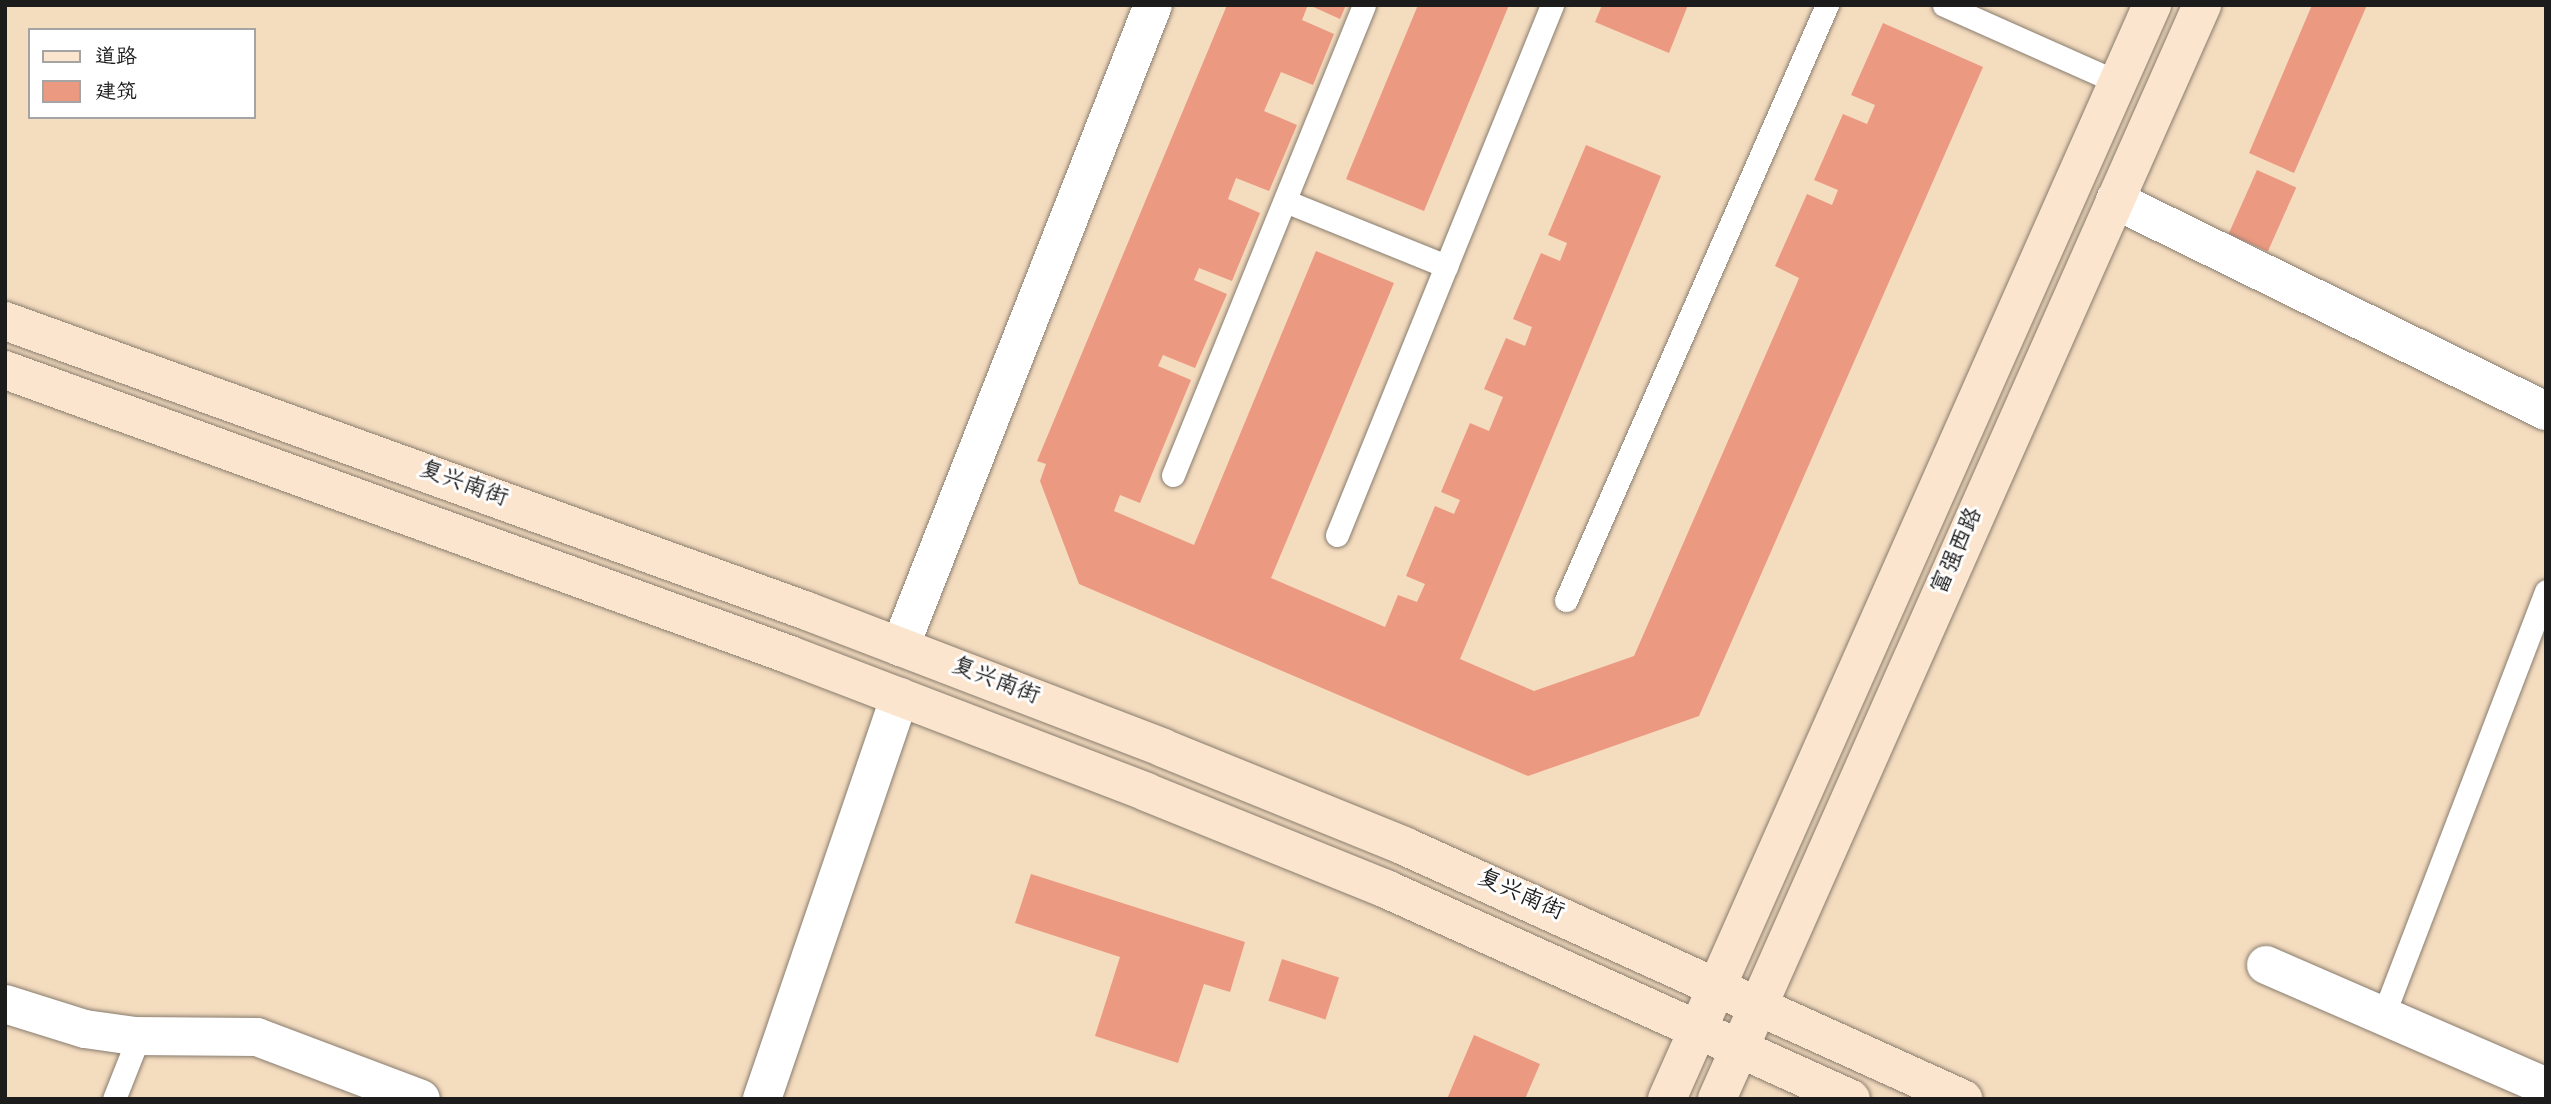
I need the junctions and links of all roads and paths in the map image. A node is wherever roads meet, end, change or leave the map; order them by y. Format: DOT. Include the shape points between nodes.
graph roads {
  1 [pos="1153,5"];
  2 [pos="1364,5"];
  3 [pos="1552,5"];
  4 [pos="1827,5"];
  5 [pos="1944,5"];
  6 [pos="2152,5"];
  7 [pos="2202,5"];
  8 [pos="2117,82"];
  9 [pos="2115,200"];
  10 [pos="1285,201"];
  11 [pos="1446,266"];
  12 [pos="5,321"];
  13 [pos="5,370"];
  14 [pos="2546,411"];
  15 [pos="1173,475"];
  16 [pos="1337,535"];
  17 [pos="2546,591"];
  18 [pos="1566,600"];
  19 [pos="900,647"];
  20 [pos="900,697"];
  21 [pos="2266,965"];
  22 [pos="1717,986"];
  23 [pos="5,1004"];
  24 [pos="1759,1005"];
  25 [pos="2383,1016"];
  26 [pos="1698,1029"];
  27 [pos="139,1036"];
  28 [pos="1739,1048"];
  29 [pos="2546,1087"];
  30 [pos="114,1099"];
  31 [pos="421,1099"];
  32 [pos="762,1099"];
  33 [pos="1667,1099"];
  34 [pos="1717,1099"];
  35 [pos="1851,1099"];
  36 [pos="1963,1099"];
  1 -- 19 [label="street"];
  2 -- 10 [label="lane"];
  3 -- 11 [label="lane"];
  4 -- 18 [label="lane"];
  5 -- 8 [label="lane"];
  6 -- 8 [label="main road, 富强西路"];
  7 -- 9 [label="main road, 富强西路"];
  8 -- 22 [label="main road, 富强西路"];
  9 -- 14 [label="street"];
  9 -- 24 [label="main road, 富强西路"];
  10 -- 11 [label="lane"];
  10 -- 15 [label="lane"];
  11 -- 16 [label="lane"];
  12 -- 19 [label="main road, 复兴南街"];
  13 -- 20 [label="main road, 复兴南街"];
  17 -- 25 [label="lane"];
  19 -- 22 [label="main road, 复兴南街" via="1404,846"];
  20 -- 26 [label="main road, 复兴南街" via="1373,884"];
  20 -- 32 [label="street"];
  21 -- 25 [label="street"];
  22 -- 24 [label="main road, 复兴南街"];
  22 -- 26 [label="main road, 富强西路"];
  23 -- 27 [label="street" via="85,1029"];
  24 -- 28 [label="main road, 富强西路"];
  24 -- 36 [label="main road, 复兴南街"];
  25 -- 29 [label="street"];
  26 -- 28 [label="main road, 复兴南街"];
  26 -- 33 [label="main road, 富强西路"];
  27 -- 30 [label="lane"];
  27 -- 31 [label="street" via="257,1037"];
  28 -- 34 [label="main road, 富强西路"];
  28 -- 35 [label="main road, 复兴南街"];
}
